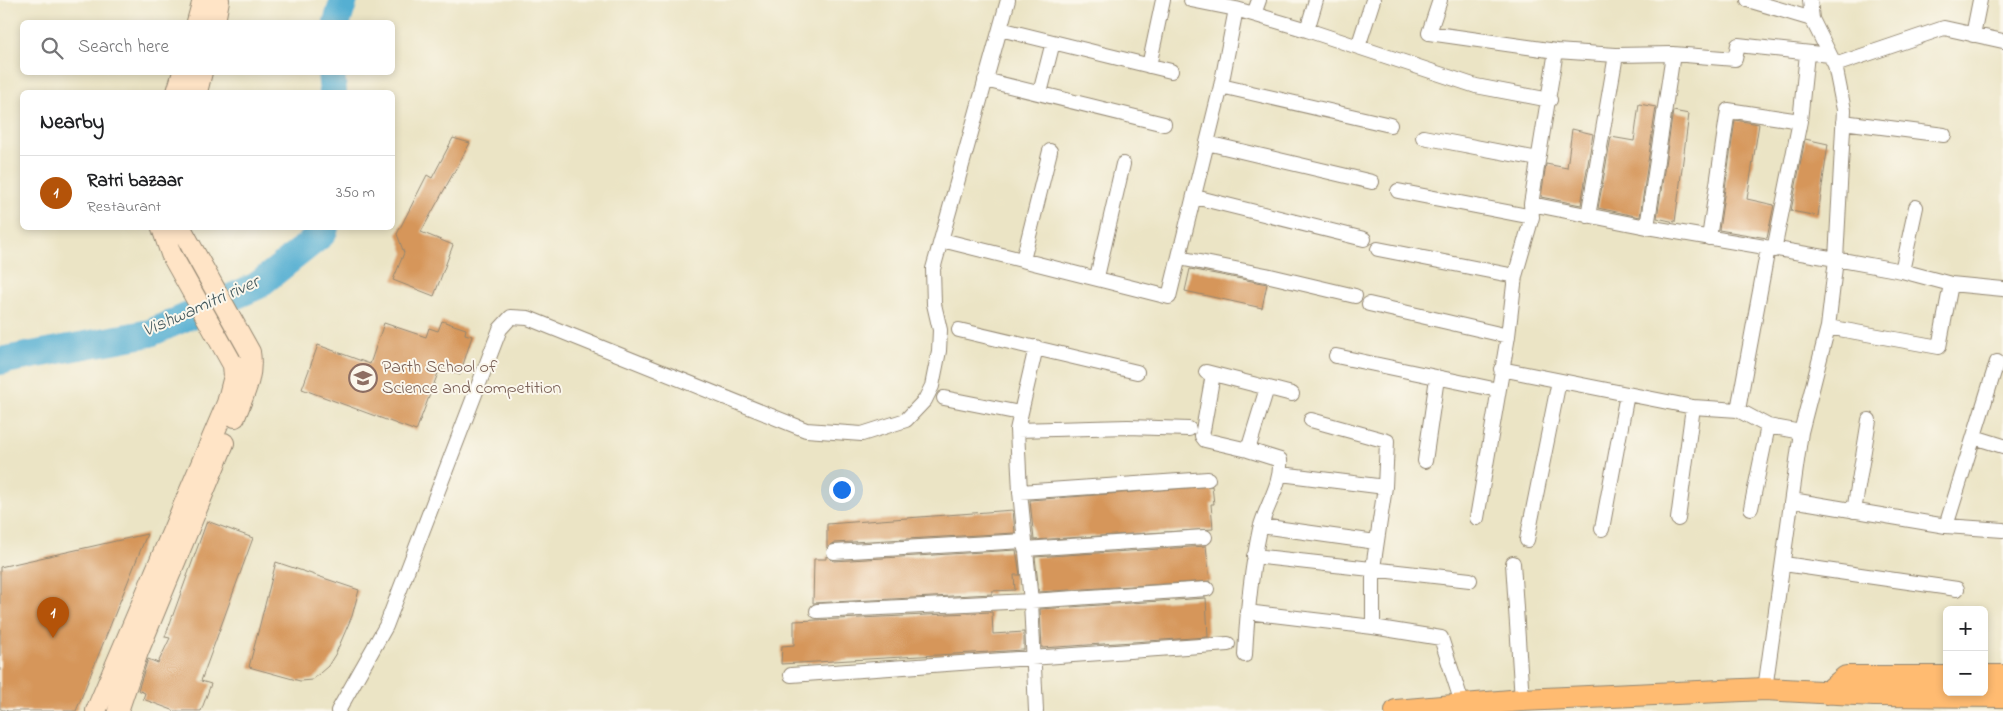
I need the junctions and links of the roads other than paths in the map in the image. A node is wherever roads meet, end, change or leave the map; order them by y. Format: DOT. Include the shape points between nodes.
graph roads {
  1 [pos="203,0"];
  2 [pos="220,0"];
  3 [pos="1008,0"];
  4 [pos="1163,0"];
  5 [pos="1191,0"];
  6 [pos="1259,0"];
  7 [pos="1316,0"];
  8 [pos="1373,0"];
  9 [pos="1440,0"];
  10 [pos="1748,0"];
  11 [pos="1810,0"];
  12 [pos="1980,0"];
  13 [pos="1236,9"];
  14 [pos="1254,14"];
  15 [pos="1812,19"];
  16 [pos="198,20"];
  17 [pos="215,20"];
  18 [pos="1000,29"];
  19 [pos="1306,30"];
  20 [pos="1973,34"];
  21 [pos="2003,41"];
  22 [pos="1053,42"];
  23 [pos="1358,47"];
  24 [pos="1556,51"];
  25 [pos="1673,54"];
  26 [pos="1807,54"];
  27 [pos="1616,55"];
  28 [pos="1833,60"];
  29 [pos="1149,66"];
  30 [pos="1171,71"];
  31 [pos="182,75"];
  32 [pos="201,75"];
  33 [pos="985,80"];
  34 [pos="1221,86"];
  35 [pos="178,90"];
  36 [pos="198,90"];
  37 [pos="1040,93"];
  38 [pos="1550,100"];
  39 [pos="1800,121"];
  40 [pos="1843,122"];
  41 [pos="1164,124"];
  42 [pos="1390,125"];
  43 [pos="1944,135"];
  44 [pos="1423,137"];
  45 [pos="1207,143"];
  46 [pos="1050,151"];
  47 [pos="1538,159"];
  48 [pos="1123,164"];
  49 [pos="1372,182"];
  50 [pos="1398,192"];
  51 [pos="1195,197"];
  52 [pos="1916,208"];
  53 [pos="1532,211"];
  54 [pos="1588,216"];
  55 [pos="1647,227"];
  56 [pos="175,232"];
  57 [pos="1710,238"];
  58 [pos="1364,239"];
  59 [pos="942,240"];
  60 [pos="1378,249"];
  61 [pos="1771,249"];
  62 [pos="1179,258"];
  63 [pos="1836,259"];
  64 [pos="1023,260"];
  65 [pos="1902,271"];
  66 [pos="1515,276"];
  67 [pos="1097,277"];
  68 [pos="1952,284"];
  69 [pos="2003,289"];
  70 [pos="1355,296"];
  71 [pos="1369,304"];
  72 [pos="1828,327"];
  73 [pos="959,330"];
  74 [pos="1508,336"];
  75 [pos="1036,347"];
  76 [pos="1336,356"];
  77 [pos="1997,362"];
  78 [pos="1501,369"];
  79 [pos="1137,372"];
  80 [pos="1437,378"];
  81 [pos="1559,381"];
  82 [pos="1267,388"];
  83 [pos="1498,390"];
  84 [pos="1292,394"];
  85 [pos="1627,394"];
  86 [pos="944,398"];
  87 [pos="1693,407"];
  88 [pos="1738,410"];
  89 [pos="1020,413"];
  90 [pos="1311,420"];
  91 [pos="1869,420"];
  92 [pos="1768,426"];
  93 [pos="1189,429"];
  94 [pos="1017,430"];
  95 [pos="1801,432"];
  96 [pos="1974,437"];
  97 [pos="2003,446"];
  98 [pos="1248,450"];
  99 [pos="1425,462"];
  100 [pos="1281,474"];
  101 [pos="1208,479"];
  102 [pos="1385,487"];
  103 [pos="1020,492"];
  104 [pos="1792,500"];
  105 [pos="1751,508"];
  106 [pos="1854,511"];
  107 [pos="1477,518"];
  108 [pos="1678,519"];
  109 [pos="1261,526"];
  110 [pos="1946,526"];
  111 [pos="1602,529"];
  112 [pos="2003,530"];
  113 [pos="1204,537"];
  114 [pos="1527,540"];
  115 [pos="1376,542"];
  116 [pos="1024,545"];
  117 [pos="834,552"];
  118 [pos="1254,556"];
  119 [pos="1513,562"];
  120 [pos="1784,564"];
  121 [pos="1373,568"];
  122 [pos="1470,580"];
  123 [pos="1957,589"];
  124 [pos="1207,590"];
  125 [pos="1031,601"];
  126 [pos="817,611"];
  127 [pos="1247,612"];
  128 [pos="1373,627"];
  129 [pos="1228,644"];
  130 [pos="1244,655"];
  131 [pos="1034,659"];
  132 [pos="791,674"];
  133 [pos="1943,676"];
  134 [pos="1988,676"];
  135 [pos="2003,676"];
  136 [pos="1765,690"];
  137 [pos="1827,693"];
  138 [pos="2003,696"];
  139 [pos="1522,700"];
  140 [pos="1463,706"];
  141 [pos="96,711"];
  142 [pos="118,711"];
  143 [pos="338,711"];
  144 [pos="1036,711"];
  145 [pos="1396,711"];
  1 -- 16 [label="main road"];
  2 -- 17 [label="main road"];
  3 -- 18 [label="street"];
  4 -- 29 [label="street"];
  5 -- 13 [label="street"];
  6 -- 14 [label="street"];
  7 -- 19 [label="street"];
  8 -- 23 [label="street"];
  9 -- 24 [label="street" via="1429,33"];
  10 -- 15 [label="street"];
  11 -- 15 [label="street"];
  12 -- 20 [label="street"];
  13 -- 14 [label="street"];
  13 -- 34 [label="street"];
  14 -- 19 [label="street"];
  15 -- 28 [label="street"];
  18 -- 22 [label="street"];
  18 -- 33 [label="street"];
  19 -- 23 [label="street"];
  20 -- 21 [label="street"];
  20 -- 28 [label="street" via="1944,28"];
  22 -- 29 [label="street"];
  22 -- 37 [label="street"];
  23 -- 38 [label="street" via="1476,86"];
  24 -- 27 [label="street"];
  24 -- 38 [label="street"];
  25 -- 26 [label="street" via="1735,59 1738,45"];
  25 -- 27 [label="street"];
  25 -- 55 [label="street"];
  26 -- 28 [label="street"];
  26 -- 39 [label="street"];
  27 -- 54 [label="street"];
  28 -- 40 [label="street" via="1844,110"];
  29 -- 30 [label="street"];
  31 -- 35 [label="main road"];
  32 -- 36 [label="main road"];
  33 -- 37 [label="street"];
  33 -- 59 [label="street"];
  34 -- 42 [label="street"];
  34 -- 45 [label="street"];
  37 -- 41 [label="street"];
  38 -- 47 [label="street"];
  39 -- 57 [label="street" via="1728,110"];
  39 -- 61 [label="street"];
  40 -- 43 [label="street"];
  40 -- 63 [label="street"];
  44 -- 47 [label="street"];
  45 -- 49 [label="street"];
  45 -- 51 [label="street"];
  46 -- 64 [label="street"];
  47 -- 53 [label="street"];
  48 -- 67 [label="street"];
  50 -- 53 [label="street"];
  51 -- 58 [label="street"];
  51 -- 62 [label="street"];
  52 -- 65 [label="street"];
  53 -- 54 [label="street"];
  53 -- 66 [label="street"];
  54 -- 55 [label="street"];
  55 -- 57 [label="street"];
  56 -- 141 [label="main road" via="171,254 233,364 234,376 227,403"];
  56 -- 142 [label="main road" via="250,352 250,382 138,652"];
  57 -- 61 [label="street"];
  59 -- 64 [label="street"];
  59 -- 143 [label="street" via="933,269 934,304 940,330 932,386 925,400 906,420 862,434 806,430 528,318 518,316 506,320 386,626"];
  60 -- 66 [label="street"];
  61 -- 63 [label="street"];
  61 -- 88 [label="street"];
  62 -- 67 [label="street" via="1169,297"];
  62 -- 70 [label="street"];
  63 -- 65 [label="street"];
  63 -- 72 [label="street"];
  64 -- 67 [label="street"];
  65 -- 68 [label="street"];
  66 -- 74 [label="street"];
  68 -- 69 [label="street"];
  68 -- 72 [label="street" via="1939,347"];
  71 -- 74 [label="street"];
  72 -- 95 [label="street"];
  73 -- 75 [label="street"];
  74 -- 78 [label="street"];
  75 -- 79 [label="street"];
  75 -- 89 [label="street"];
  76 -- 80 [label="street"];
  77 -- 96 [label="street"];
  78 -- 81 [label="street"];
  78 -- 83 [label="street"];
  80 -- 83 [label="street"];
  80 -- 99 [label="street"];
  81 -- 85 [label="street"];
  81 -- 114 [label="street"];
  82 -- 84 [label="street"];
  82 -- 98 [label="street"];
  82 -- 98 [label="street" via="1209,373 1202,436 1205,440"];
  83 -- 107 [label="street"];
  85 -- 87 [label="street"];
  85 -- 111 [label="street"];
  86 -- 89 [label="street"];
  87 -- 88 [label="street"];
  87 -- 108 [label="street"];
  88 -- 92 [label="street"];
  89 -- 94 [label="street"];
  90 -- 102 [label="street" via="1387,441"];
  91 -- 106 [label="street"];
  92 -- 95 [label="street"];
  92 -- 105 [label="street"];
  93 -- 94 [label="street"];
  94 -- 103 [label="street"];
  95 -- 104 [label="street"];
  96 -- 97 [label="street"];
  96 -- 110 [label="street"];
  98 -- 100 [label="street" via="1280,460"];
  100 -- 102 [label="street"];
  100 -- 109 [label="street"];
  101 -- 103 [label="street"];
  102 -- 115 [label="street"];
  103 -- 116 [label="street"];
  104 -- 106 [label="street"];
  104 -- 120 [label="street"];
  106 -- 110 [label="street"];
  109 -- 115 [label="street"];
  109 -- 118 [label="street"];
  110 -- 112 [label="street"];
  113 -- 116 [label="street"];
  115 -- 121 [label="street"];
  116 -- 117 [label="street"];
  116 -- 125 [label="street"];
  118 -- 121 [label="street"];
  118 -- 127 [label="street"];
  119 -- 139 [label="street"];
  120 -- 123 [label="street"];
  120 -- 136 [label="street"];
  121 -- 122 [label="street"];
  121 -- 128 [label="street"];
  124 -- 125 [label="street"];
  125 -- 126 [label="street"];
  125 -- 131 [label="street"];
  127 -- 128 [label="street"];
  127 -- 130 [label="street"];
  128 -- 140 [label="street" via="1440,638"];
  129 -- 131 [label="street"];
  131 -- 132 [label="street"];
  131 -- 144 [label="street"];
  133 -- 137 [label="main road" via="1846,677"];
  134 -- 135 [label="main road"];
  136 -- 137 [label="main road"];
  136 -- 139 [label="main road"];
  137 -- 138 [label="main road"];
  139 -- 140 [label="main road"];
  140 -- 145 [label="main road"];
}
